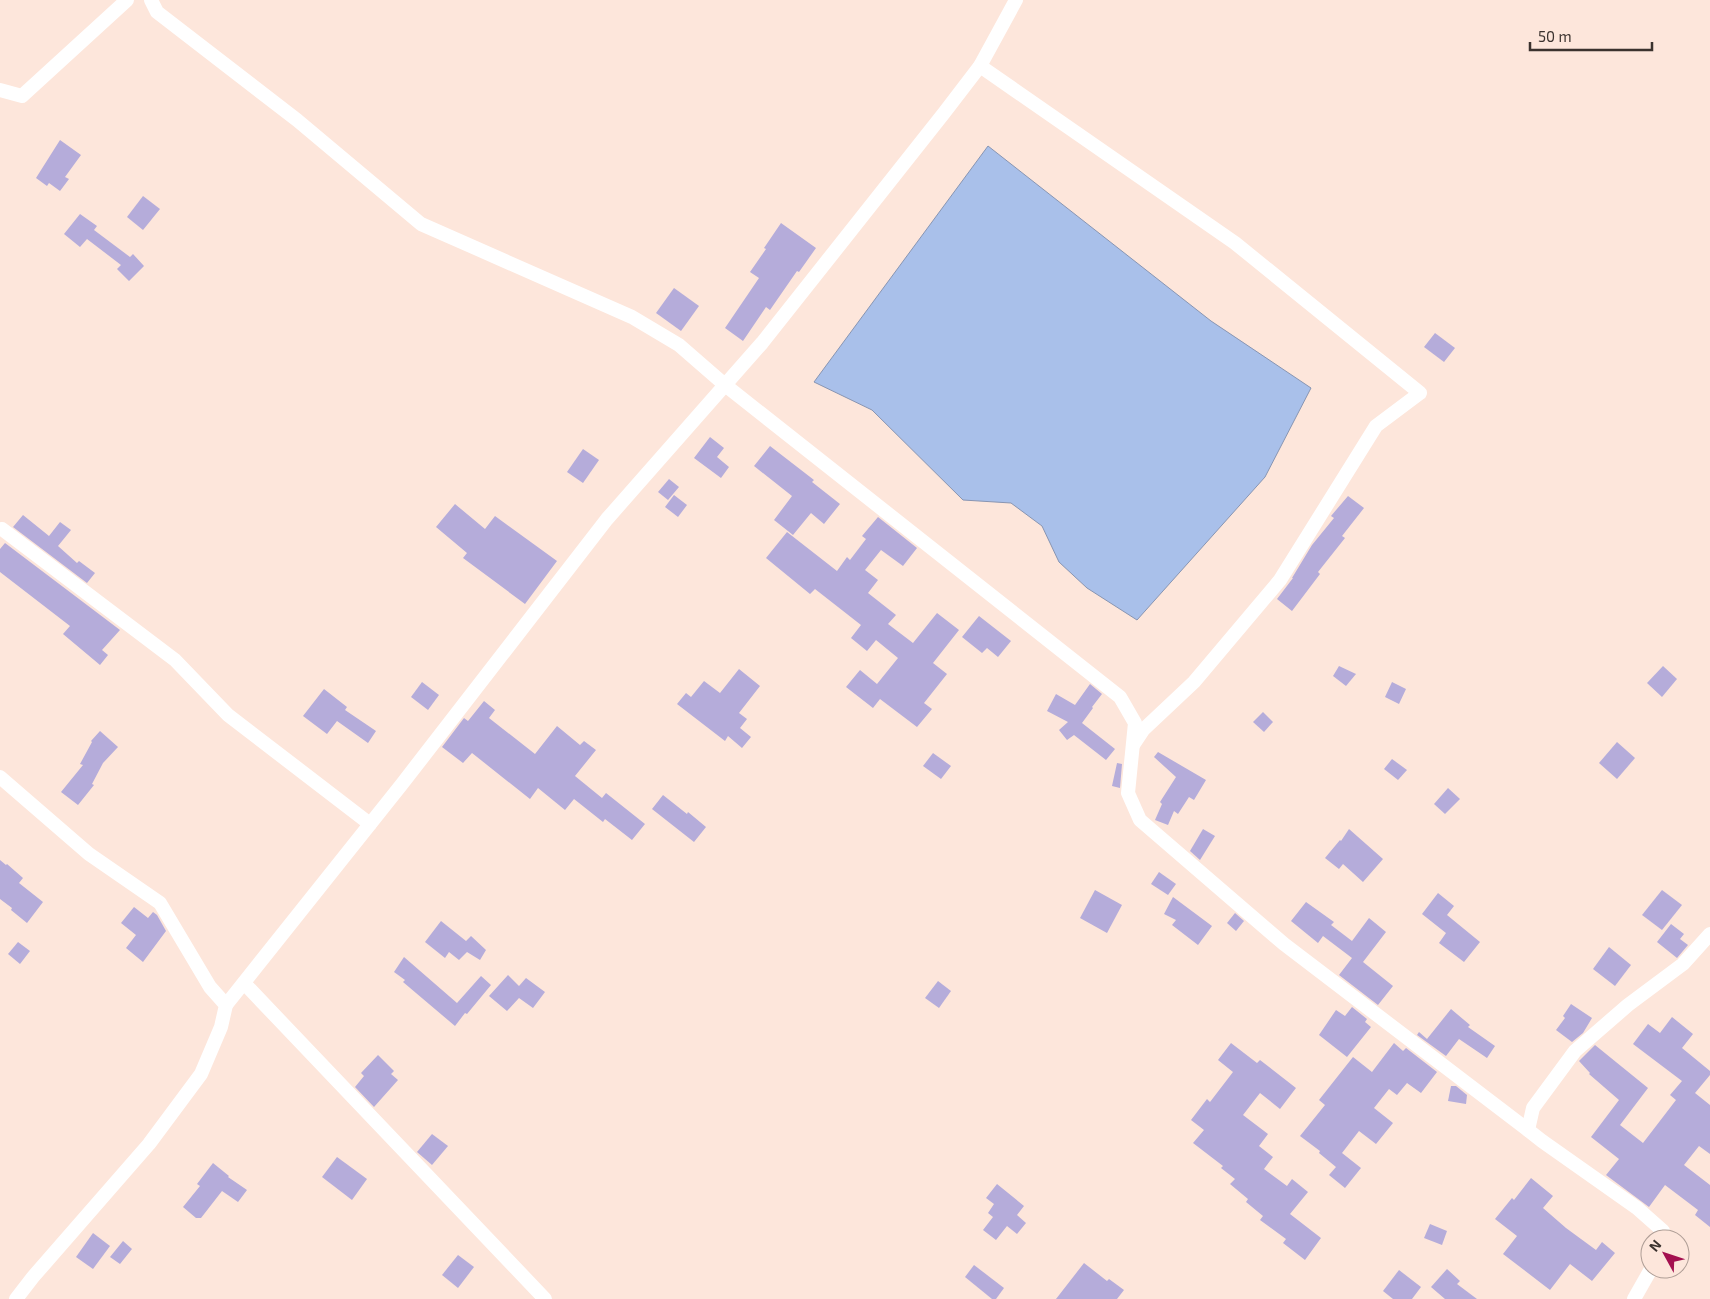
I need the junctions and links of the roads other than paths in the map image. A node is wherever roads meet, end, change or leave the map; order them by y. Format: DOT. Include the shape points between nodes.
graph roads {
  1 [pos="127,0"];
  2 [pos="151,0"];
  3 [pos="1016,0"];
  4 [pos="980,66"];
  5 [pos="0,90"];
  6 [pos="725,385"];
  7 [pos="2,529"];
  8 [pos="1132,745"];
  9 [pos="0,777"];
  10 [pos="370,824"];
  11 [pos="1710,934"];
  12 [pos="244,983"];
  13 [pos="226,1005"];
  14 [pos="1528,1130"];
  15 [pos="1661,1229"];
  16 [pos="1645,1279"];
  17 [pos="16,1299"];
  18 [pos="545,1299"];
  19 [pos="1634,1299"];
  1 -- 5 [label="street" via="22,96"];
  2 -- 6 [label="street" via="158,12 297,120 422,224 632,318 678,345"];
  3 -- 4 [label="street"];
  4 -- 6 [label="street" via="762,343"];
  4 -- 8 [label="street" via="1235,243 1420,393 1376,426 1280,580 1194,682 1143,730"];
  6 -- 8 [label="street" via="1120,697 1135,723"];
  6 -- 10 [label="street" via="607,519"];
  7 -- 10 [label="street" via="175,660 228,715"];
  8 -- 14 [label="street" via="1128,793 1140,820 1284,944"];
  9 -- 13 [label="street" via="89,854 160,903 210,987"];
  10 -- 12 [label="street"];
  11 -- 14 [label="street" via="1683,964 1628,1005 1575,1051 1533,1108"];
  12 -- 13 [label="street"];
  12 -- 18 [label="street"];
  13 -- 17 [label="street" via="221,1027 201,1074 150,1144"];
  14 -- 15 [label="street" via="1637,1208"];
  16 -- 19 [label="street"];
}
